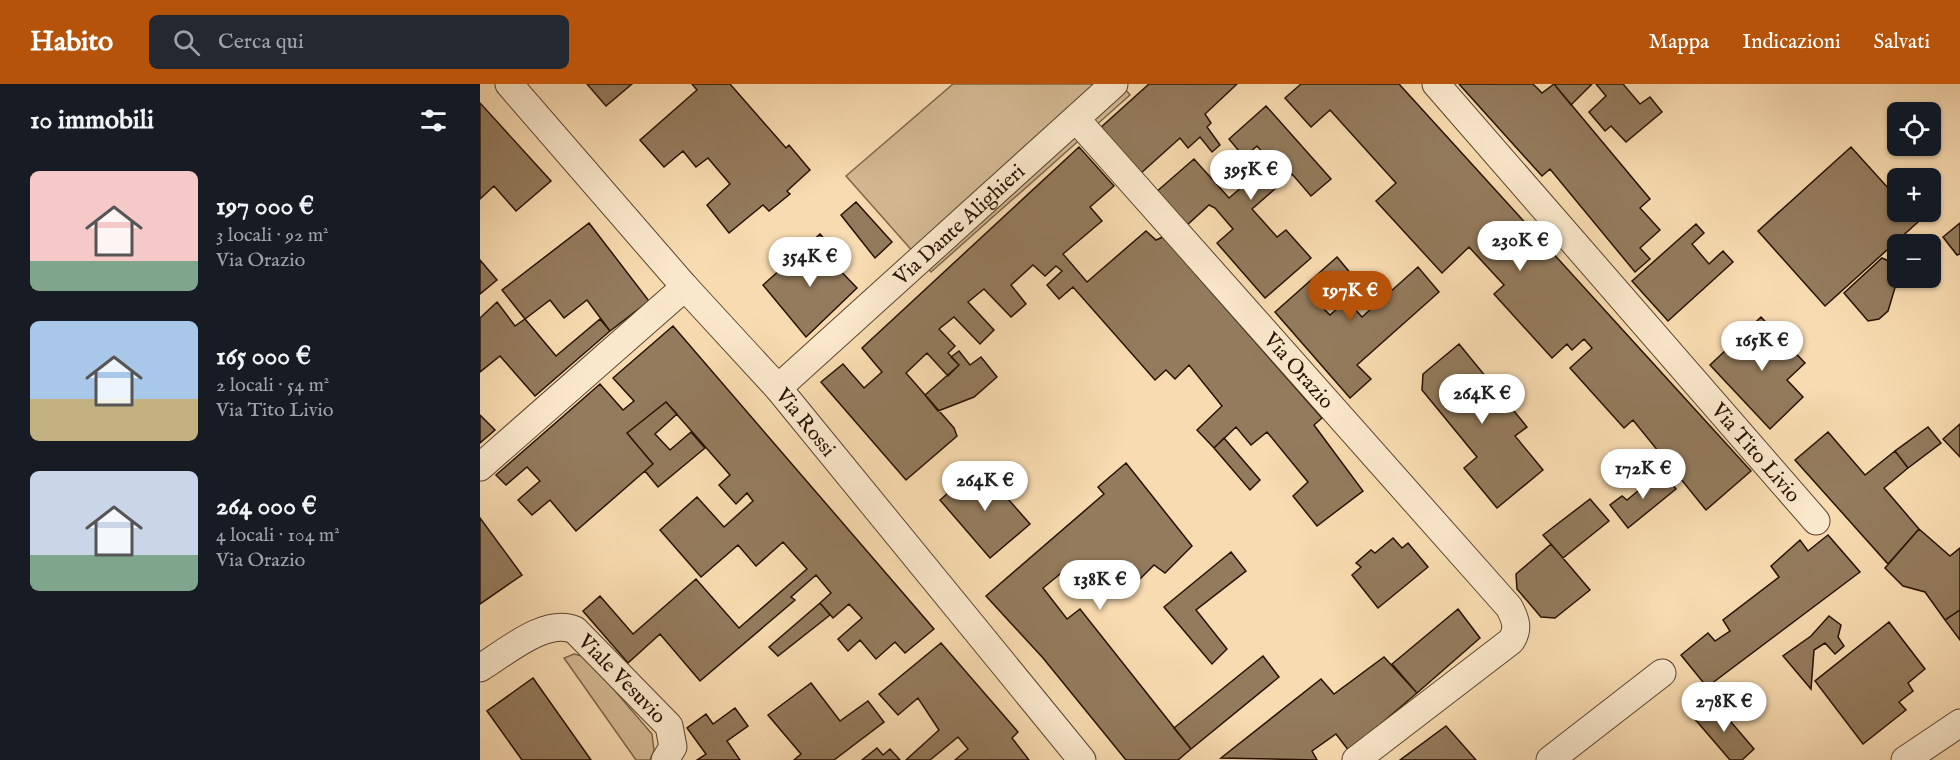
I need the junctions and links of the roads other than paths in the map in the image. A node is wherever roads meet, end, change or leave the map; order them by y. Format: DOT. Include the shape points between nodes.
graph roads {
  1 [pos="1114,84"];
  2 [pos="1436,84"];
  3 [pos="519,87"];
  4 [pos="1076,119"];
  5 [pos="685,287"];
  6 [pos="778,388"];
  7 [pos="480,467"];
  8 [pos="1816,521"];
  9 [pos="480,668"];
  10 [pos="1662,673"];
  11 [pos="1960,723"];
  12 [pos="665,760"];
  13 [pos="1082,760"];
  14 [pos="1356,760"];
  15 [pos="1550,760"];
  16 [pos="1905,760"];
  1 -- 4 [label="street, Via Dante Alighieri"];
  2 -- 8 [label="street, Via Tito Livio"];
  3 -- 5 [label="street, Via Rossi"];
  4 -- 6 [label="street, Via Dante Alighieri"];
  4 -- 14 [label="street, Via Orazio" via="1509,607 1516,626 1511,641"];
  5 -- 6 [label="street, Via Rossi"];
  5 -- 7 [label="street"];
  6 -- 13 [label="street, Via Rossi"];
  9 -- 12 [label="street, Viale Vesuvio" via="541,631 555,626 575,630 669,726 673,747"];
  10 -- 15 [label="street"];
  11 -- 16 [label="street"];
}
